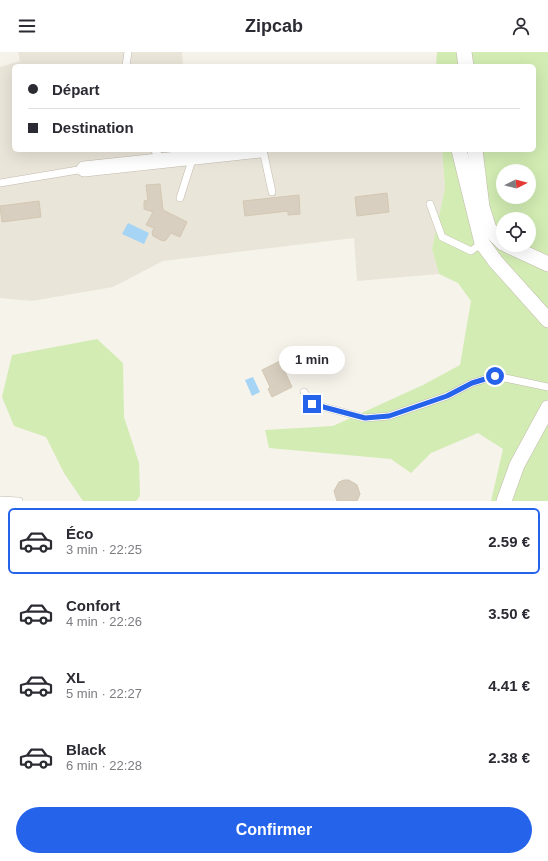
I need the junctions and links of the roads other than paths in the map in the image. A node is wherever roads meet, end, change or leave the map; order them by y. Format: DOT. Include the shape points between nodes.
graph roads {
  1 [pos="128,52"];
  2 [pos="464,52"];
  3 [pos="126,64"];
  4 [pos="466,64"];
  5 [pos="242,152"];
  6 [pos="262,152"];
  7 [pos="459,152"];
  8 [pos="475,152"];
  9 [pos="159,155"];
  10 [pos="193,157"];
  11 [pos="84,169"];
  12 [pos="0,183"];
  13 [pos="272,192"];
  14 [pos="180,198"];
  15 [pos="430,204"];
  16 [pos="496,235"];
  17 [pos="482,243"];
  18 [pos="522,252"];
  19 [pos="548,264"];
  20 [pos="548,320"];
  21 [pos="548,386"];
  22 [pos="304,392"];
  23 [pos="548,408"];
  24 [pos="0,500"];
  25 [pos="19,501"];
  26 [pos="504,501"];
  1 -- 3 [label="lane"];
  2 -- 4 [label="street"];
  5 -- 10 [label="street"];
  6 -- 13 [label="lane"];
  7 -- 17 [label="street"];
  8 -- 16 [label="street" via="482,207 490,229"];
  9 -- 10 [label="street"];
  9 -- 11 [label="street"];
  10 -- 14 [label="lane"];
  11 -- 12 [label="lane"];
  15 -- 17 [label="lane" via="442,237 471,252"];
  17 -- 20 [label="street"];
  18 -- 19 [label="street"];
  21 -- 22 [label="lane" via="495,376 396,414 365,418 312,404"];
  23 -- 26 [label="street" via="517,465"];
  24 -- 25 [label="lane"];
}
